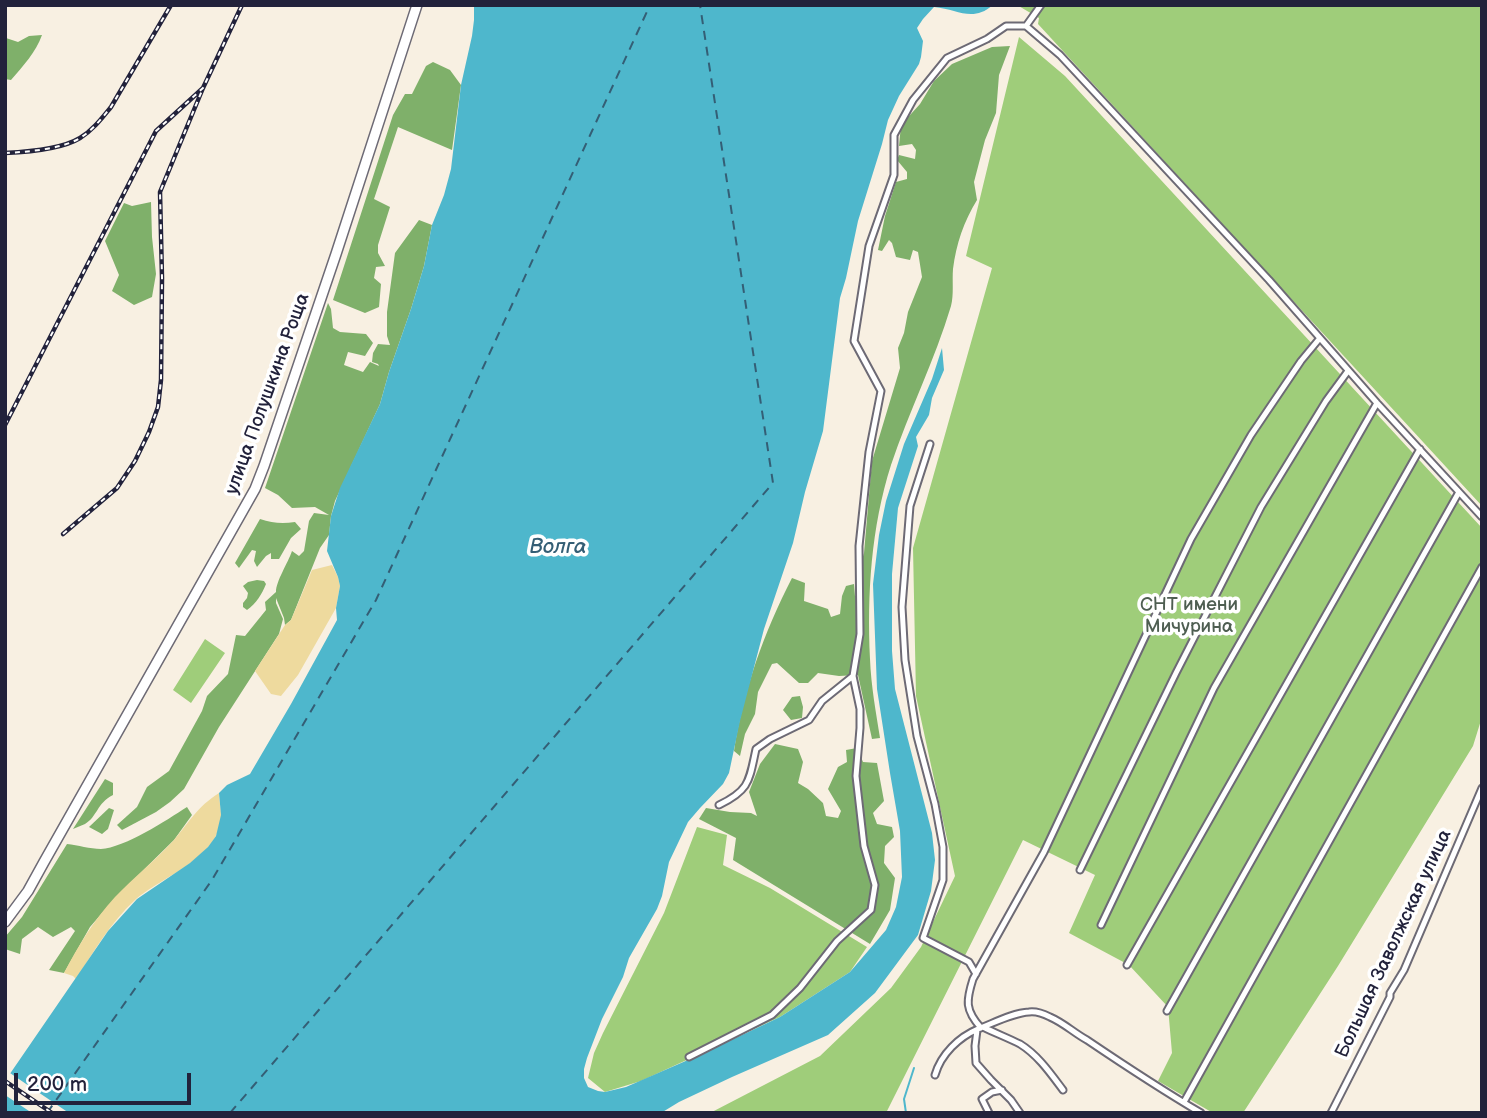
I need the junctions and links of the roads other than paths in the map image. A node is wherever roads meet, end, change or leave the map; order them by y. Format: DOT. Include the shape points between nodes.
graph roads {
  1 [pos="417,5"];
  2 [pos="1041,5"];
  3 [pos="1026,26"];
  4 [pos="1320,338"];
  5 [pos="1348,371"];
  6 [pos="1377,403"];
  7 [pos="930,444"];
  8 [pos="1420,449"];
  9 [pos="1459,492"];
  10 [pos="1482,517"];
  11 [pos="1482,568"];
  12 [pos="853,676"];
  13 [pos="1482,788"];
  14 [pos="719,805"];
  15 [pos="1080,870"];
  16 [pos="7,919"];
  17 [pos="1101,925"];
  18 [pos="1127,965"];
  19 [pos="976,974"];
  20 [pos="1167,1011"];
  21 [pos="980,1028"];
  22 [pos="689,1057"];
  23 [pos="935,1075"];
  24 [pos="1002,1090"];
  25 [pos="1063,1090"];
  26 [pos="1184,1102"];
  27 [pos="989,1113"];
  28 [pos="1020,1113"];
  29 [pos="1201,1113"];
  30 [pos="1331,1113"];
  1 -- 16 [label="main road, улица Полушкина Роща" via="255,489 44,862"];
  2 -- 3 [label="street"];
  3 -- 4 [label="street" via="1138,137"];
  3 -- 12 [label="street" via="1006,26 947,58 913,100 894,135 894,175 869,246 854,341 881,391 859,546 860,634"];
  4 -- 5 [label="street"];
  4 -- 19 [label="street" via="1251,435 1191,539 1044,852"];
  5 -- 6 [label="street"];
  5 -- 15 [label="street" via="1261,507"];
  6 -- 8 [label="street"];
  6 -- 17 [label="street" via="1214,688"];
  7 -- 19 [label="street" via="910,506 902,607 917,736 943,847 943,880 923,938 969,962"];
  8 -- 9 [label="street"];
  8 -- 18 [label="street"];
  9 -- 10 [label="street"];
  9 -- 20 [label="street"];
  11 -- 26 [label="street"];
  12 -- 14 [label="street" via="822,701 809,720 756,749 750,779 737,796"];
  12 -- 22 [label="street" via="860,709 856,776 864,846 875,885 871,910 772,1015"];
  13 -- 30 [label="street, Большая Заволжская улица" via="1404,970"];
  19 -- 21 [label="street" via="969,1007"];
  21 -- 23 [label="street" via="951,1047"];
  21 -- 24 [label="street" via="976,1063"];
  21 -- 25 [label="street" via="1030,1052"];
  21 -- 26 [label="street" via="1029,1012 1049,1016"];
  24 -- 27 [label="street" via="982,1099"];
  24 -- 28 [label="street"];
  26 -- 29 [label="street"];
}
